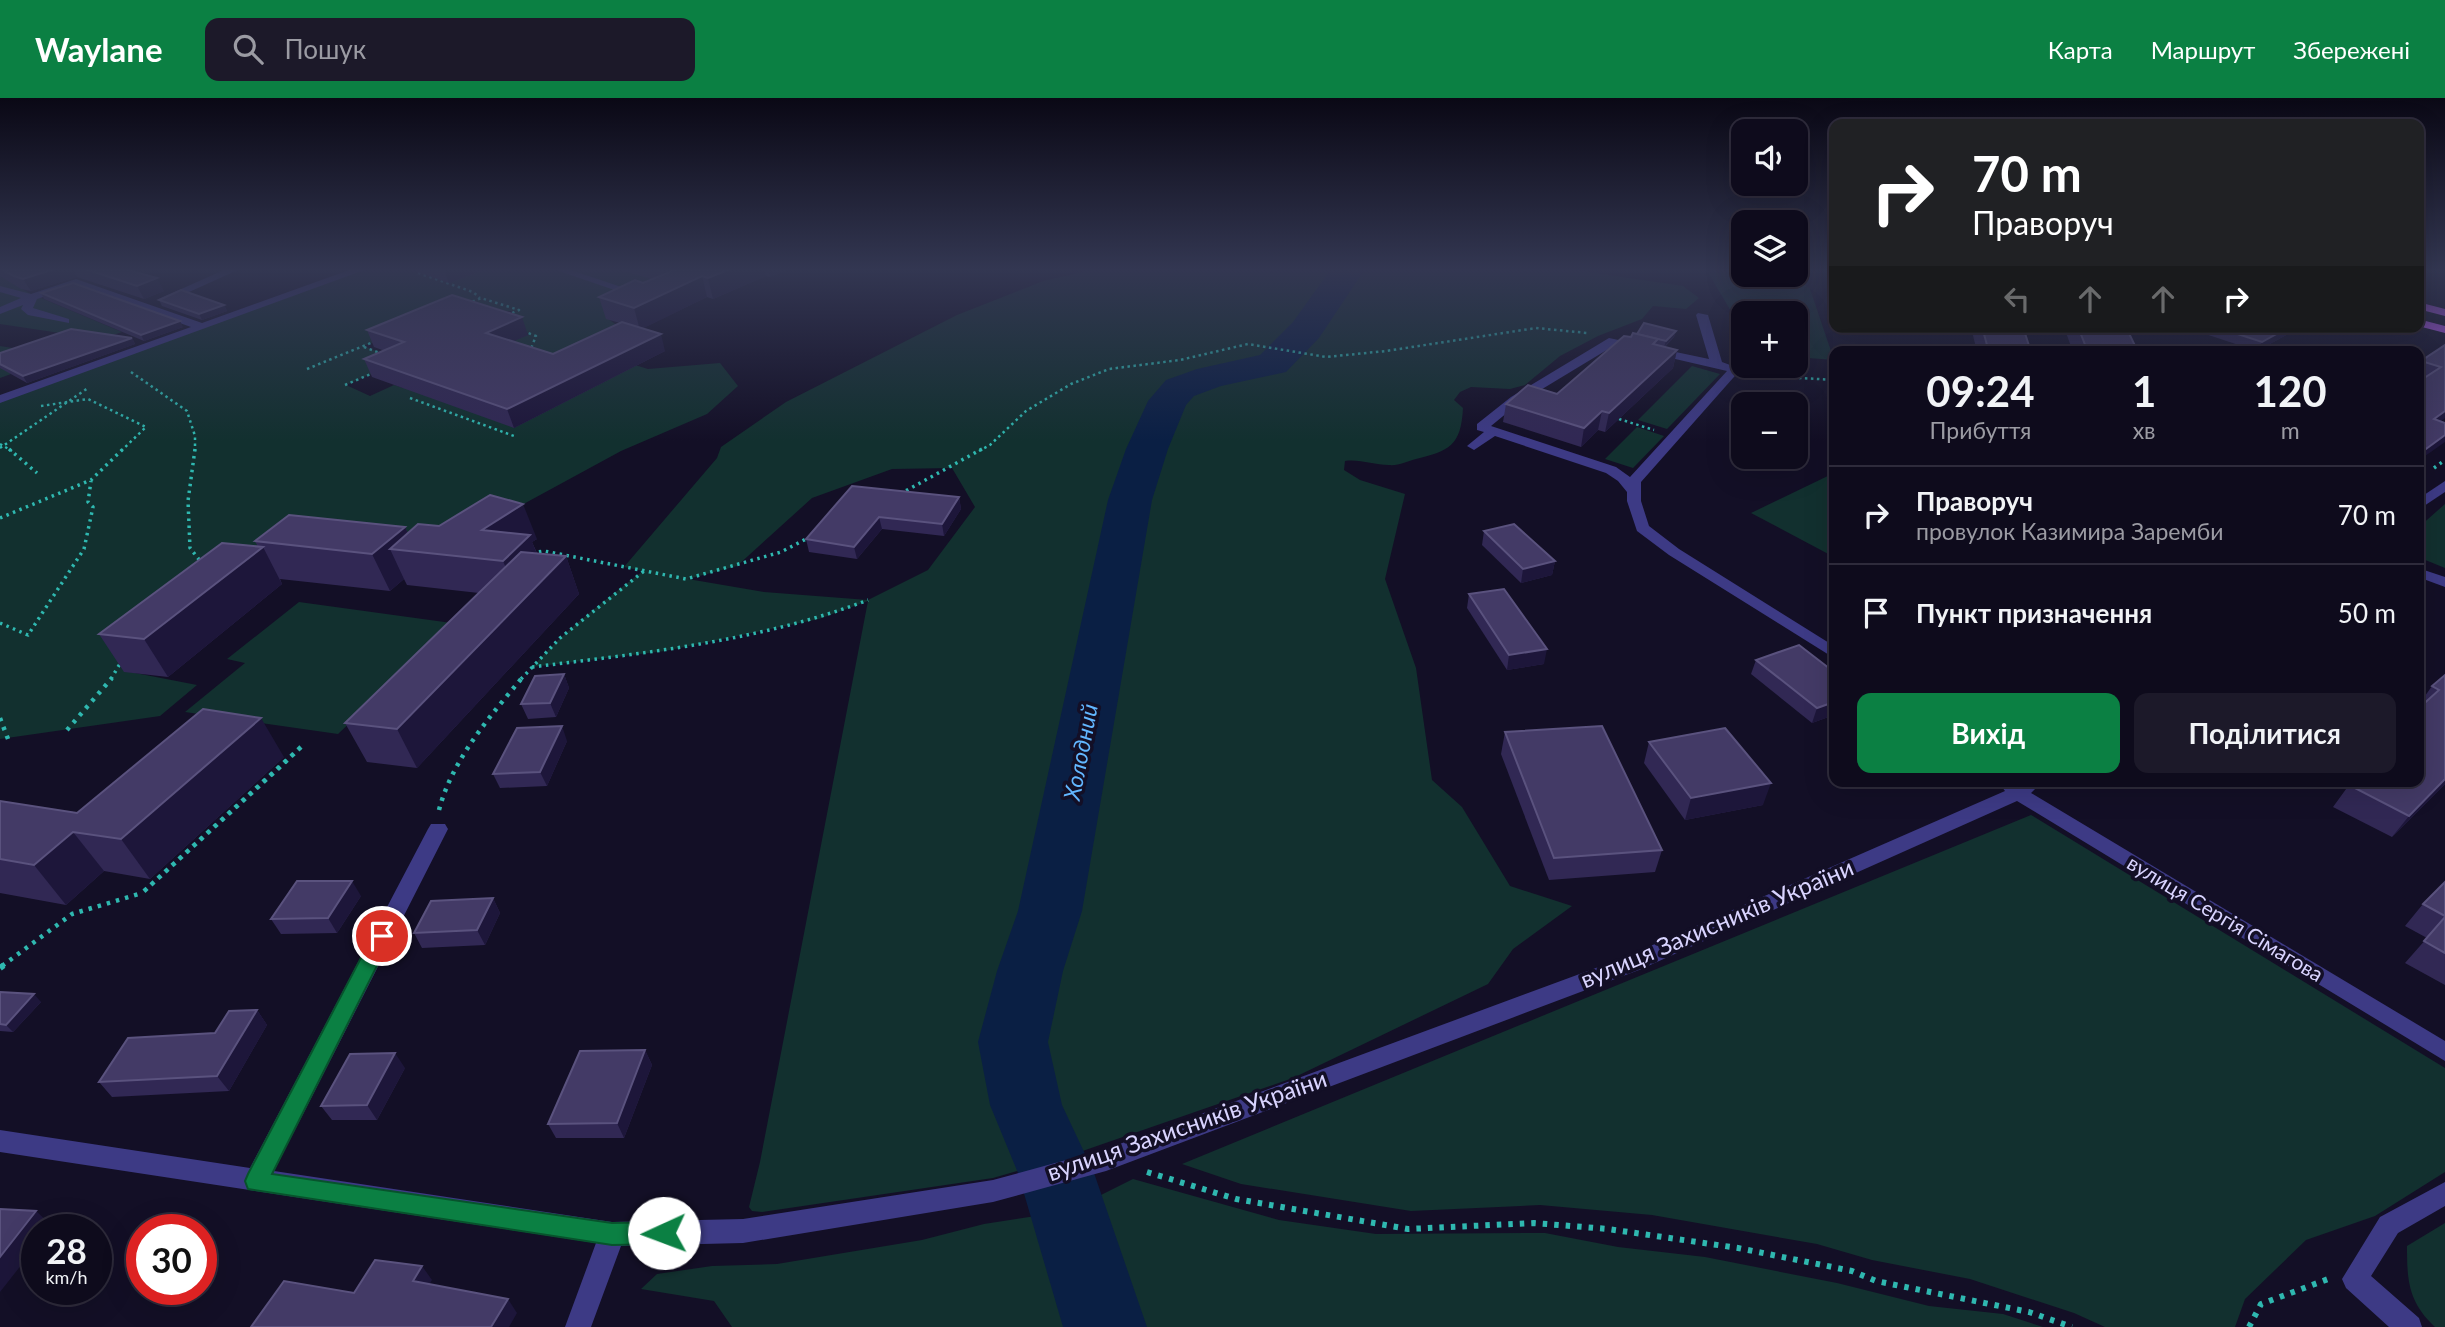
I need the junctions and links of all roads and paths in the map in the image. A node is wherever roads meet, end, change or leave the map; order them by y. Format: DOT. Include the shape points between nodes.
graph roads {
  1 [pos="1705,326"];
  2 [pos="203,327"];
  3 [pos="519,330"];
  4 [pos="1583,331"];
  5 [pos="386,337"];
  6 [pos="363,346"];
  7 [pos="530,351"];
  8 [pos="388,356"];
  9 [pos="1716,364"];
  10 [pos="1731,368"];
  11 [pos="307,369"];
  12 [pos="129,370"];
  13 [pos="378,370"];
  14 [pos="1731,374"];
  15 [pos="1805,378"];
  16 [pos="1829,380"];
  17 [pos="94,383"];
  18 [pos="345,385"];
  19 [pos="411,398"];
  20 [pos="0,399"];
  21 [pos="71,402"];
  22 [pos="37,407"];
  23 [pos="473,413"];
  24 [pos="462,418"];
  25 [pos="1619,419"];
  26 [pos="514,436"];
  27 [pos="1675,436"];
  28 [pos="1,447"];
  29 [pos="37,473"];
  30 [pos="91,480"];
  31 [pos="2445,485"];
  32 [pos="1634,492"];
  33 [pos="899,494"];
  34 [pos="2424,501"];
  35 [pos="0,518"];
  36 [pos="811,536"];
  37 [pos="531,553"];
  38 [pos="205,567"];
  39 [pos="644,571"];
  40 [pos="2424,574"];
  41 [pos="2445,582"];
  42 [pos="868,600"];
  43 [pos="0,623"];
  44 [pos="1829,650"];
  45 [pos="126,653"];
  46 [pos="532,667"];
  47 [pos="0,718"];
  48 [pos="67,730"];
  49 [pos="8,738"];
  50 [pos="2018,787"];
  51 [pos="2022,787"];
  52 [pos="438,828"];
  53 [pos="162,875"];
  54 [pos="0,968"];
  55 [pos="2445,1052"];
  56 [pos="0,1141"];
  57 [pos="1106,1160"];
  58 [pos="256,1181"];
  59 [pos="2445,1193"];
  60 [pos="612,1234"];
  61 [pos="2355,1279"];
  62 [pos="578,1327"];
  63 [pos="2072,1327"];
  64 [pos="2249,1327"];
  65 [pos="2409,1327"];
  1 -- 9 [label="street"];
  2 -- 20 [label="street"];
  3 -- 7 [label="path" via="536,336"];
  4 -- 33 [label="path" via="1536,328 1326,357 1248,344 1193,358 1109,369 1027,411 990,445"];
  5 -- 6 [label="path"];
  6 -- 8 [label="path"];
  6 -- 11 [label="path"];
  9 -- 10 [label="street"];
  9 -- 32 [label="street" via="1613,341 1515,400 1482,427 1488,441 1611,470"];
  12 -- 38 [label="path" via="187,411 195,436 188,501 190,548"];
  13 -- 18 [label="path"];
  14 -- 27 [label="street"];
  15 -- 16 [label="path"];
  17 -- 21 [label="path"];
  19 -- 24 [label="path"];
  21 -- 22 [label="path"];
  21 -- 28 [label="path"];
  21 -- 30 [label="path" via="88,399 146,427"];
  23 -- 24 [label="path"];
  24 -- 26 [label="path"];
  25 -- 27 [label="path"];
  27 -- 32 [label="street" via="1634,481"];
  28 -- 29 [label="path"];
  30 -- 35 [label="path"];
  30 -- 43 [label="path" via="88,502 93,507 84,550 28,635"];
  31 -- 34 [label="street"];
  32 -- 44 [label="street" via="1642,528"];
  36 -- 39 [label="path" via="780,552 686,579"];
  37 -- 39 [label="path" via="544,551"];
  39 -- 46 [label="path" via="596,607"];
  40 -- 41 [label="street"];
  42 -- 46 [label="path" via="819,619 666,651"];
  45 -- 48 [label="path" via="110,681"];
  46 -- 52 [label="path" via="457,769 439,802"];
  47 -- 49 [label="path"];
  50 -- 57 [label="street, вулиця Захисників України" via="1631,964"];
  51 -- 55 [label="street, вулиця Сергія Сімагова"];
  52 -- 58 [label="street"];
  53 -- 53 [label="path" via="288,760 301,747 212,829"];
  53 -- 54 [label="path" via="142,893 72,914"];
  56 -- 58 [label="street, вулиця Захисників України"];
  57 -- 60 [label="street, вулиця Захисників України" via="993,1191 743,1231"];
  57 -- 63 [label="path" via="1236,1199 1408,1229 1534,1223 1738,1248 2029,1312"];
  58 -- 60 [label="street, вулиця Захисників України"];
  59 -- 61 [label="street" via="2389,1225"];
  60 -- 62 [label="street"];
  61 -- 64 [label="path" via="2333,1278 2261,1304"];
  61 -- 65 [label="street"];
}
